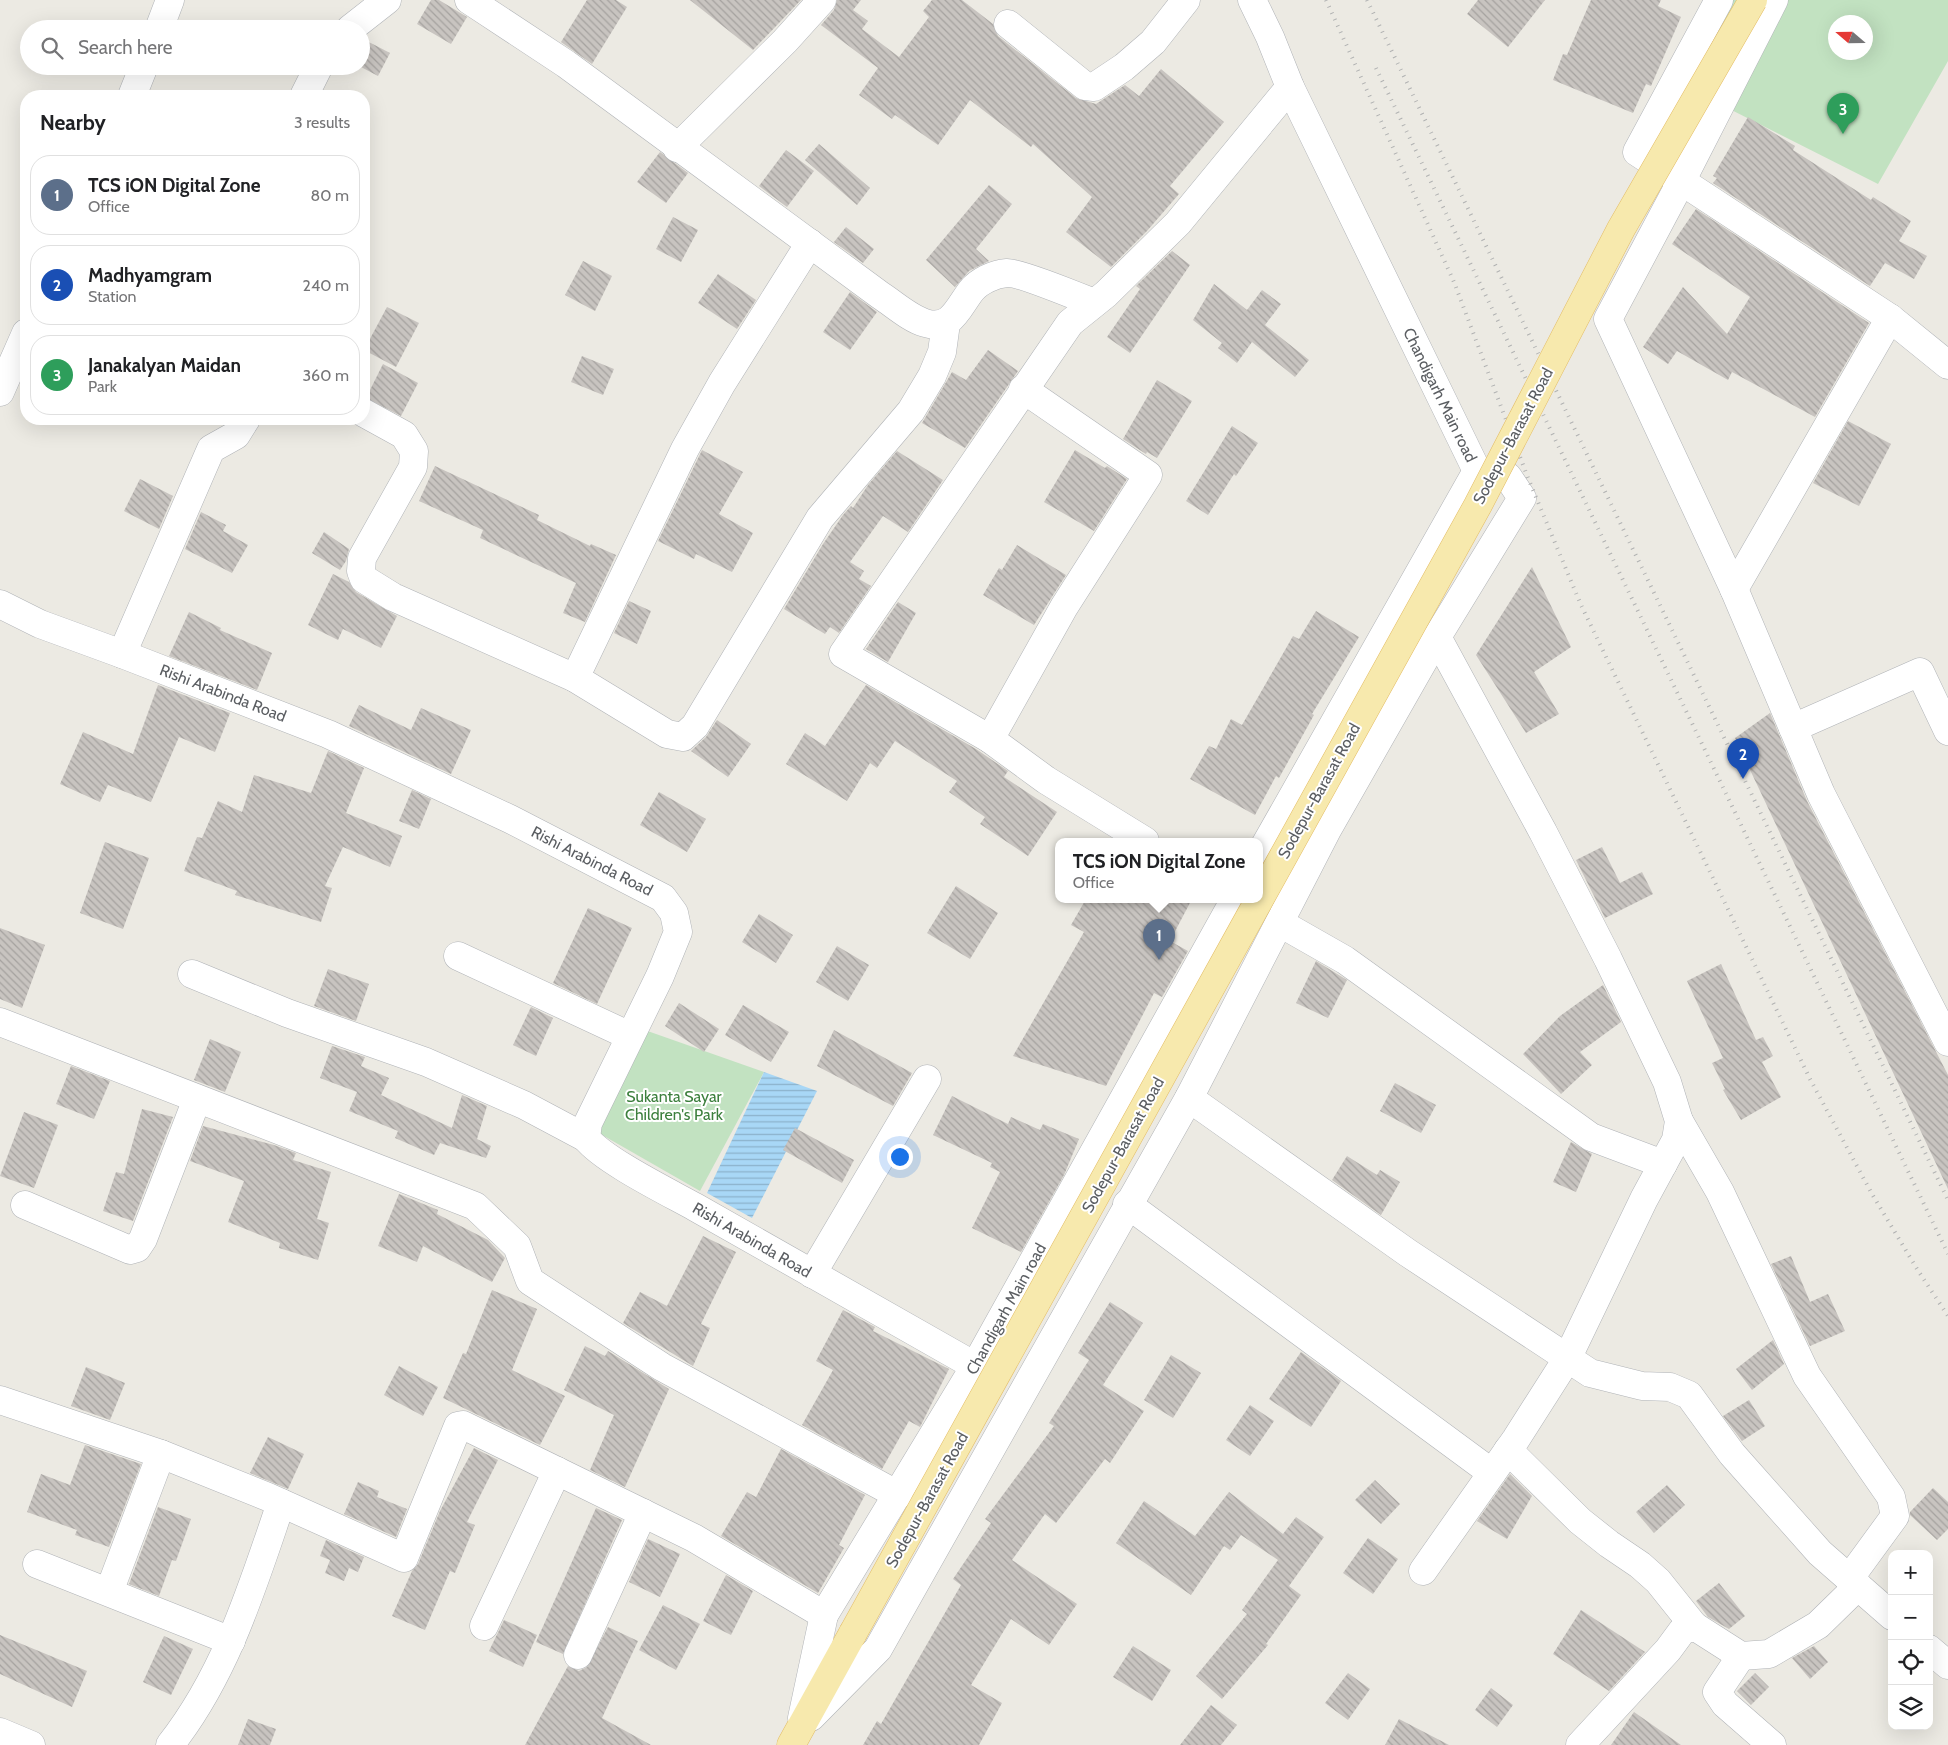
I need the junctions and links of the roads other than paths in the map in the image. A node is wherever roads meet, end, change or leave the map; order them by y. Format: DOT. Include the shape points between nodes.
graph roads {
  1 [pos="170,0"];
  2 [pos="387,0"];
  3 [pos="469,0"];
  4 [pos="822,0"];
  5 [pos="1186,0"];
  6 [pos="1252,0"];
  7 [pos="1719,0"];
  8 [pos="1753,0"];
  9 [pos="1774,0"];
  10 [pos="162,20"];
  11 [pos="361,20"];
  12 [pos="1008,24"];
  13 [pos="140,75"];
  14 [pos="315,75"];
  15 [pos="1290,87"];
  16 [pos="134,90"];
  17 [pos="307,90"];
  18 [pos="677,148"];
  19 [pos="1682,180"];
  20 [pos="810,243"];
  21 [pos="1094,302"];
  22 [pos="1890,318"];
  23 [pos="946,323"];
  24 [pos="20,347"];
  25 [pos="1948,365"];
  26 [pos="1023,389"];
  27 [pos="0,392"];
  28 [pos="370,416"];
  29 [pos="242,425"];
  30 [pos="1477,471"];
  31 [pos="1734,589"];
  32 [pos="0,604"];
  33 [pos="1437,637"];
  34 [pos="122,654"];
  35 [pos="575,678"];
  36 [pos="1793,728"];
  37 [pos="1948,731"];
  38 [pos="990,739"];
  39 [pos="1141,838"];
  40 [pos="1263,849"];
  41 [pos="1263,892"];
  42 [pos="1233,903"];
  43 [pos="1257,903"];
  44 [pos="1280,923"];
  45 [pos="458,956"];
  46 [pos="192,974"];
  47 [pos="0,1022"];
  48 [pos="630,1036"];
  49 [pos="1948,1042"];
  50 [pos="927,1078"];
  51 [pos="1189,1098"];
  52 [pos="197,1099"];
  53 [pos="1679,1121"];
  54 [pos="586,1138"];
  55 [pos="1663,1164"];
  56 [pos="1127,1204"];
  57 [pos="25,1205"];
  58 [pos="812,1274"];
  59 [pos="1567,1359"];
  60 [pos="975,1366"];
  61 [pos="0,1400"];
  62 [pos="1508,1450"];
  63 [pos="161,1454"];
  64 [pos="556,1471"];
  65 [pos="1492,1473"];
  66 [pos="898,1495"];
  67 [pos="281,1503"];
  68 [pos="643,1513"];
  69 [pos="37,1564"];
  70 [pos="1423,1571"];
  71 [pos="1853,1582"];
  72 [pos="109,1592"];
  73 [pos="1888,1613"];
  74 [pos="824,1615"];
  75 [pos="484,1626"];
  76 [pos="1694,1626"];
  77 [pos="231,1641"];
  78 [pos="1933,1652"];
  79 [pos="578,1655"];
  80 [pos="1741,1656"];
  81 [pos="1948,1665"];
  82 [pos="0,1732"];
  83 [pos="796,1736"];
  84 [pos="31,1745"];
  85 [pos="170,1745"];
  86 [pos="1580,1745"];
  87 [pos="1772,1745"];
  1 -- 10 [label="street"];
  2 -- 11 [label="street"];
  3 -- 18 [label="street" via="566,64"];
  4 -- 18 [label="street"];
  5 -- 12 [label="street" via="1153,42 1094,87 1085,86"];
  6 -- 15 [label="street, Chandigarh Main road"];
  7 -- 19 [label="street" via="1637,152"];
  8 -- 41 [label="main road, Sodepur-Barasat Road, bridge" via="1622,229 1478,504"];
  9 -- 19 [label="street"];
  13 -- 16 [label="street"];
  14 -- 17 [label="street"];
  15 -- 21 [label="street" via="1178,223"];
  15 -- 30 [label="street, Chandigarh Main road"];
  18 -- 20 [label="street"];
  19 -- 22 [label="street"];
  19 -- 31 [label="street" via="1608,320"];
  20 -- 23 [label="street" via="913,316 935,325"];
  20 -- 35 [label="street" via="722,383 685,449"];
  21 -- 23 [label="street" via="1009,272 982,281 971,291 958,313"];
  21 -- 26 [label="street" via="1070,323"];
  22 -- 25 [label="street"];
  22 -- 31 [label="street"];
  23 -- 35 [label="street" via="942,352 911,411 820,518 695,726 684,737 667,734"];
  24 -- 27 [label="street"];
  26 -- 38 [label="street" via="1148,475 1064,607"];
  26 -- 38 [label="street" via="843,654"];
  28 -- 35 [label="street" via="404,435 414,451 413,467 362,558 364,579 393,597"];
  29 -- 34 [label="street" via="236,435 211,449"];
  30 -- 33 [label="street" via="1508,477 1522,498"];
  30 -- 40 [label="street, Chandigarh Main road"];
  31 -- 36 [label="street"];
  32 -- 34 [label="street, Rishi Arabinda Road" via="40,624"];
  33 -- 44 [label="street" via="1327,830"];
  33 -- 53 [label="street" via="1608,959 1667,1082"];
  34 -- 48 [label="street, Rishi Arabinda Road" via="328,734 518,823 663,898 674,913 678,932"];
  36 -- 37 [label="street" via="1920,672"];
  36 -- 49 [label="street" via="1821,794"];
  38 -- 39 [label="street" via="1046,780"];
  42 -- 60 [label="street, Chandigarh Main road"];
  43 -- 83 [label="main road, Sodepur-Barasat Road, bridge"];
  44 -- 51 [label="street"];
  44 -- 55 [label="street" via="1345,960 1592,1137"];
  45 -- 48 [label="street"];
  46 -- 54 [label="street" via="287,1014 426,1062 524,1105"];
  47 -- 52 [label="street"];
  48 -- 54 [label="street, Rishi Arabinda Road" via="588,1123"];
  50 -- 58 [label="street"];
  51 -- 56 [label="street"];
  51 -- 59 [label="street" via="1408,1253"];
  52 -- 57 [label="street" via="137,1248 130,1250"];
  52 -- 66 [label="street" via="474,1206 517,1246 530,1281 662,1367"];
  53 -- 55 [label="street" via="1676,1140"];
  53 -- 71 [label="street" via="1720,1192 1807,1376 1891,1497 1896,1516"];
  54 -- 58 [label="street, Rishi Arabinda Road" via="604,1154"];
  55 -- 59 [label="street"];
  56 -- 65 [label="street"];
  56 -- 83 [label="street" via="878,1649"];
  58 -- 60 [label="street, Rishi Arabinda Road"];
  59 -- 62 [label="street"];
  59 -- 71 [label="street" via="1590,1373 1642,1386 1670,1387 1689,1395 1732,1454 1820,1553"];
  60 -- 66 [label="street, Chandigarh Main road"];
  61 -- 63 [label="street"];
  62 -- 65 [label="street"];
  62 -- 76 [label="street" via="1580,1521 1658,1581"];
  63 -- 67 [label="street"];
  63 -- 72 [label="street"];
  64 -- 67 [label="street" via="463,1425 458,1426 404,1558"];
  64 -- 68 [label="street"];
  64 -- 75 [label="street"];
  65 -- 70 [label="street"];
  66 -- 74 [label="street, Chandigarh Main road"];
  67 -- 77 [label="street"];
  68 -- 74 [label="street" via="694,1538"];
  68 -- 79 [label="street"];
  69 -- 72 [label="street"];
  71 -- 73 [label="street"];
  71 -- 80 [label="street" via="1818,1625 1796,1640 1769,1654"];
  72 -- 77 [label="street"];
  74 -- 83 [label="street, Chandigarh Main road"];
  76 -- 80 [label="street"];
  76 -- 86 [label="street" via="1682,1631"];
  77 -- 85 [label="street" via="192,1717"];
  78 -- 81 [label="street"];
  80 -- 87 [label="street" via="1717,1692"];
  82 -- 84 [label="street"];
}
